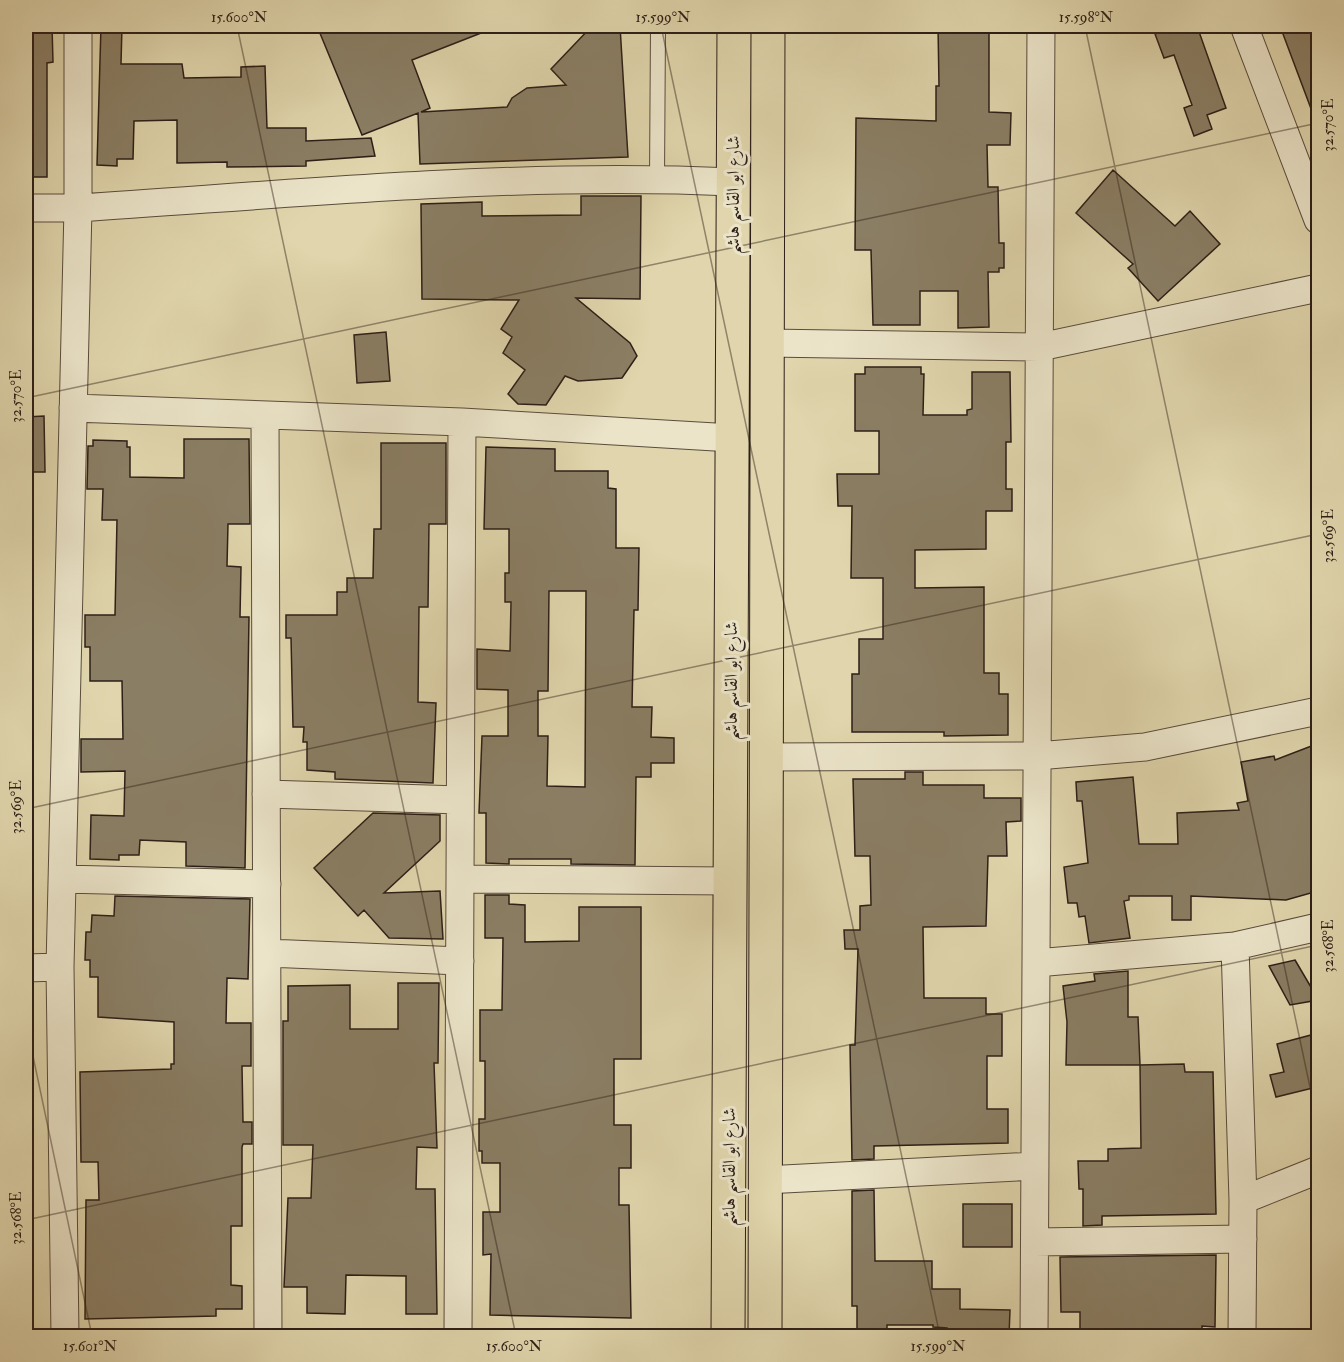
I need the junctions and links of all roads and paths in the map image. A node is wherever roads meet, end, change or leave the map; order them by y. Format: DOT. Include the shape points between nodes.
graph roads {
  1 [pos="78,26"];
  2 [pos="658,26"];
  3 [pos="734,26"];
  4 [pos="768,26"];
  5 [pos="1041,26"];
  6 [pos="1244,26"];
  7 [pos="657,178"];
  8 [pos="733,182"];
  9 [pos="78,207"];
  10 [pos="26,208"];
  11 [pos="1318,220"];
  12 [pos="1318,288"];
  13 [pos="767,343"];
  14 [pos="1040,347"];
  15 [pos="73,408"];
  16 [pos="265,415"];
  17 [pos="462,422"];
  18 [pos="732,438"];
  19 [pos="1318,711"];
  20 [pos="1037,756"];
  21 [pos="766,757"];
  22 [pos="266,794"];
  23 [pos="460,800"];
  24 [pos="63,879"];
  25 [pos="460,879"];
  26 [pos="730,881"];
  27 [pos="267,884"];
  28 [pos="1318,927"];
  29 [pos="1235,946"];
  30 [pos="267,953"];
  31 [pos="460,960"];
  32 [pos="1036,963"];
  33 [pos="60,967"];
  34 [pos="26,968"];
  35 [pos="1035,1166"];
  36 [pos="1318,1170"];
  37 [pos="765,1180"];
  38 [pos="1243,1200"];
  39 [pos="1243,1239"];
  40 [pos="1035,1242"];
  41 [pos="65,1336"];
  42 [pos="268,1336"];
  43 [pos="458,1336"];
  44 [pos="728,1336"];
  45 [pos="765,1336"];
  46 [pos="1034,1336"];
  47 [pos="1242,1336"];
  1 -- 9 [label="street"];
  2 -- 7 [label="lane"];
  3 -- 8 [label="main road, شارع ابو القاسم هاشم"];
  4 -- 13 [label="main road, شارع ابو القاسم هاشم"];
  5 -- 14 [label="street"];
  6 -- 11 [label="street"];
  7 -- 8 [label="street"];
  7 -- 9 [label="street" via="402,187"];
  8 -- 18 [label="main road, شارع ابو القاسم هاشم"];
  9 -- 10 [label="street"];
  9 -- 15 [label="street"];
  12 -- 14 [label="street"];
  13 -- 14 [label="street"];
  13 -- 21 [label="main road, شارع ابو القاسم هاشم"];
  14 -- 20 [label="street"];
  15 -- 16 [label="street"];
  15 -- 24 [label="street"];
  16 -- 17 [label="street"];
  16 -- 22 [label="street"];
  17 -- 18 [label="street"];
  17 -- 23 [label="street"];
  18 -- 26 [label="main road, شارع ابو القاسم هاشم"];
  19 -- 20 [label="street" via="1145,747"];
  20 -- 21 [label="street"];
  20 -- 32 [label="street"];
  21 -- 37 [label="main road, شارع ابو القاسم هاشم"];
  22 -- 23 [label="street"];
  22 -- 27 [label="street"];
  23 -- 25 [label="street"];
  24 -- 27 [label="street"];
  24 -- 33 [label="street"];
  25 -- 26 [label="street"];
  25 -- 31 [label="street"];
  26 -- 44 [label="main road, شارع ابو القاسم هاشم"];
  27 -- 30 [label="street"];
  28 -- 29 [label="street"];
  29 -- 32 [label="street"];
  29 -- 38 [label="street"];
  30 -- 31 [label="street"];
  30 -- 42 [label="street"];
  31 -- 43 [label="street"];
  32 -- 35 [label="street"];
  33 -- 34 [label="street"];
  33 -- 41 [label="street"];
  35 -- 37 [label="street"];
  35 -- 40 [label="street"];
  36 -- 38 [label="street"];
  37 -- 45 [label="main road, شارع ابو القاسم هاشم"];
  38 -- 39 [label="street"];
  39 -- 40 [label="street"];
  39 -- 47 [label="street"];
  40 -- 46 [label="street"];
}
